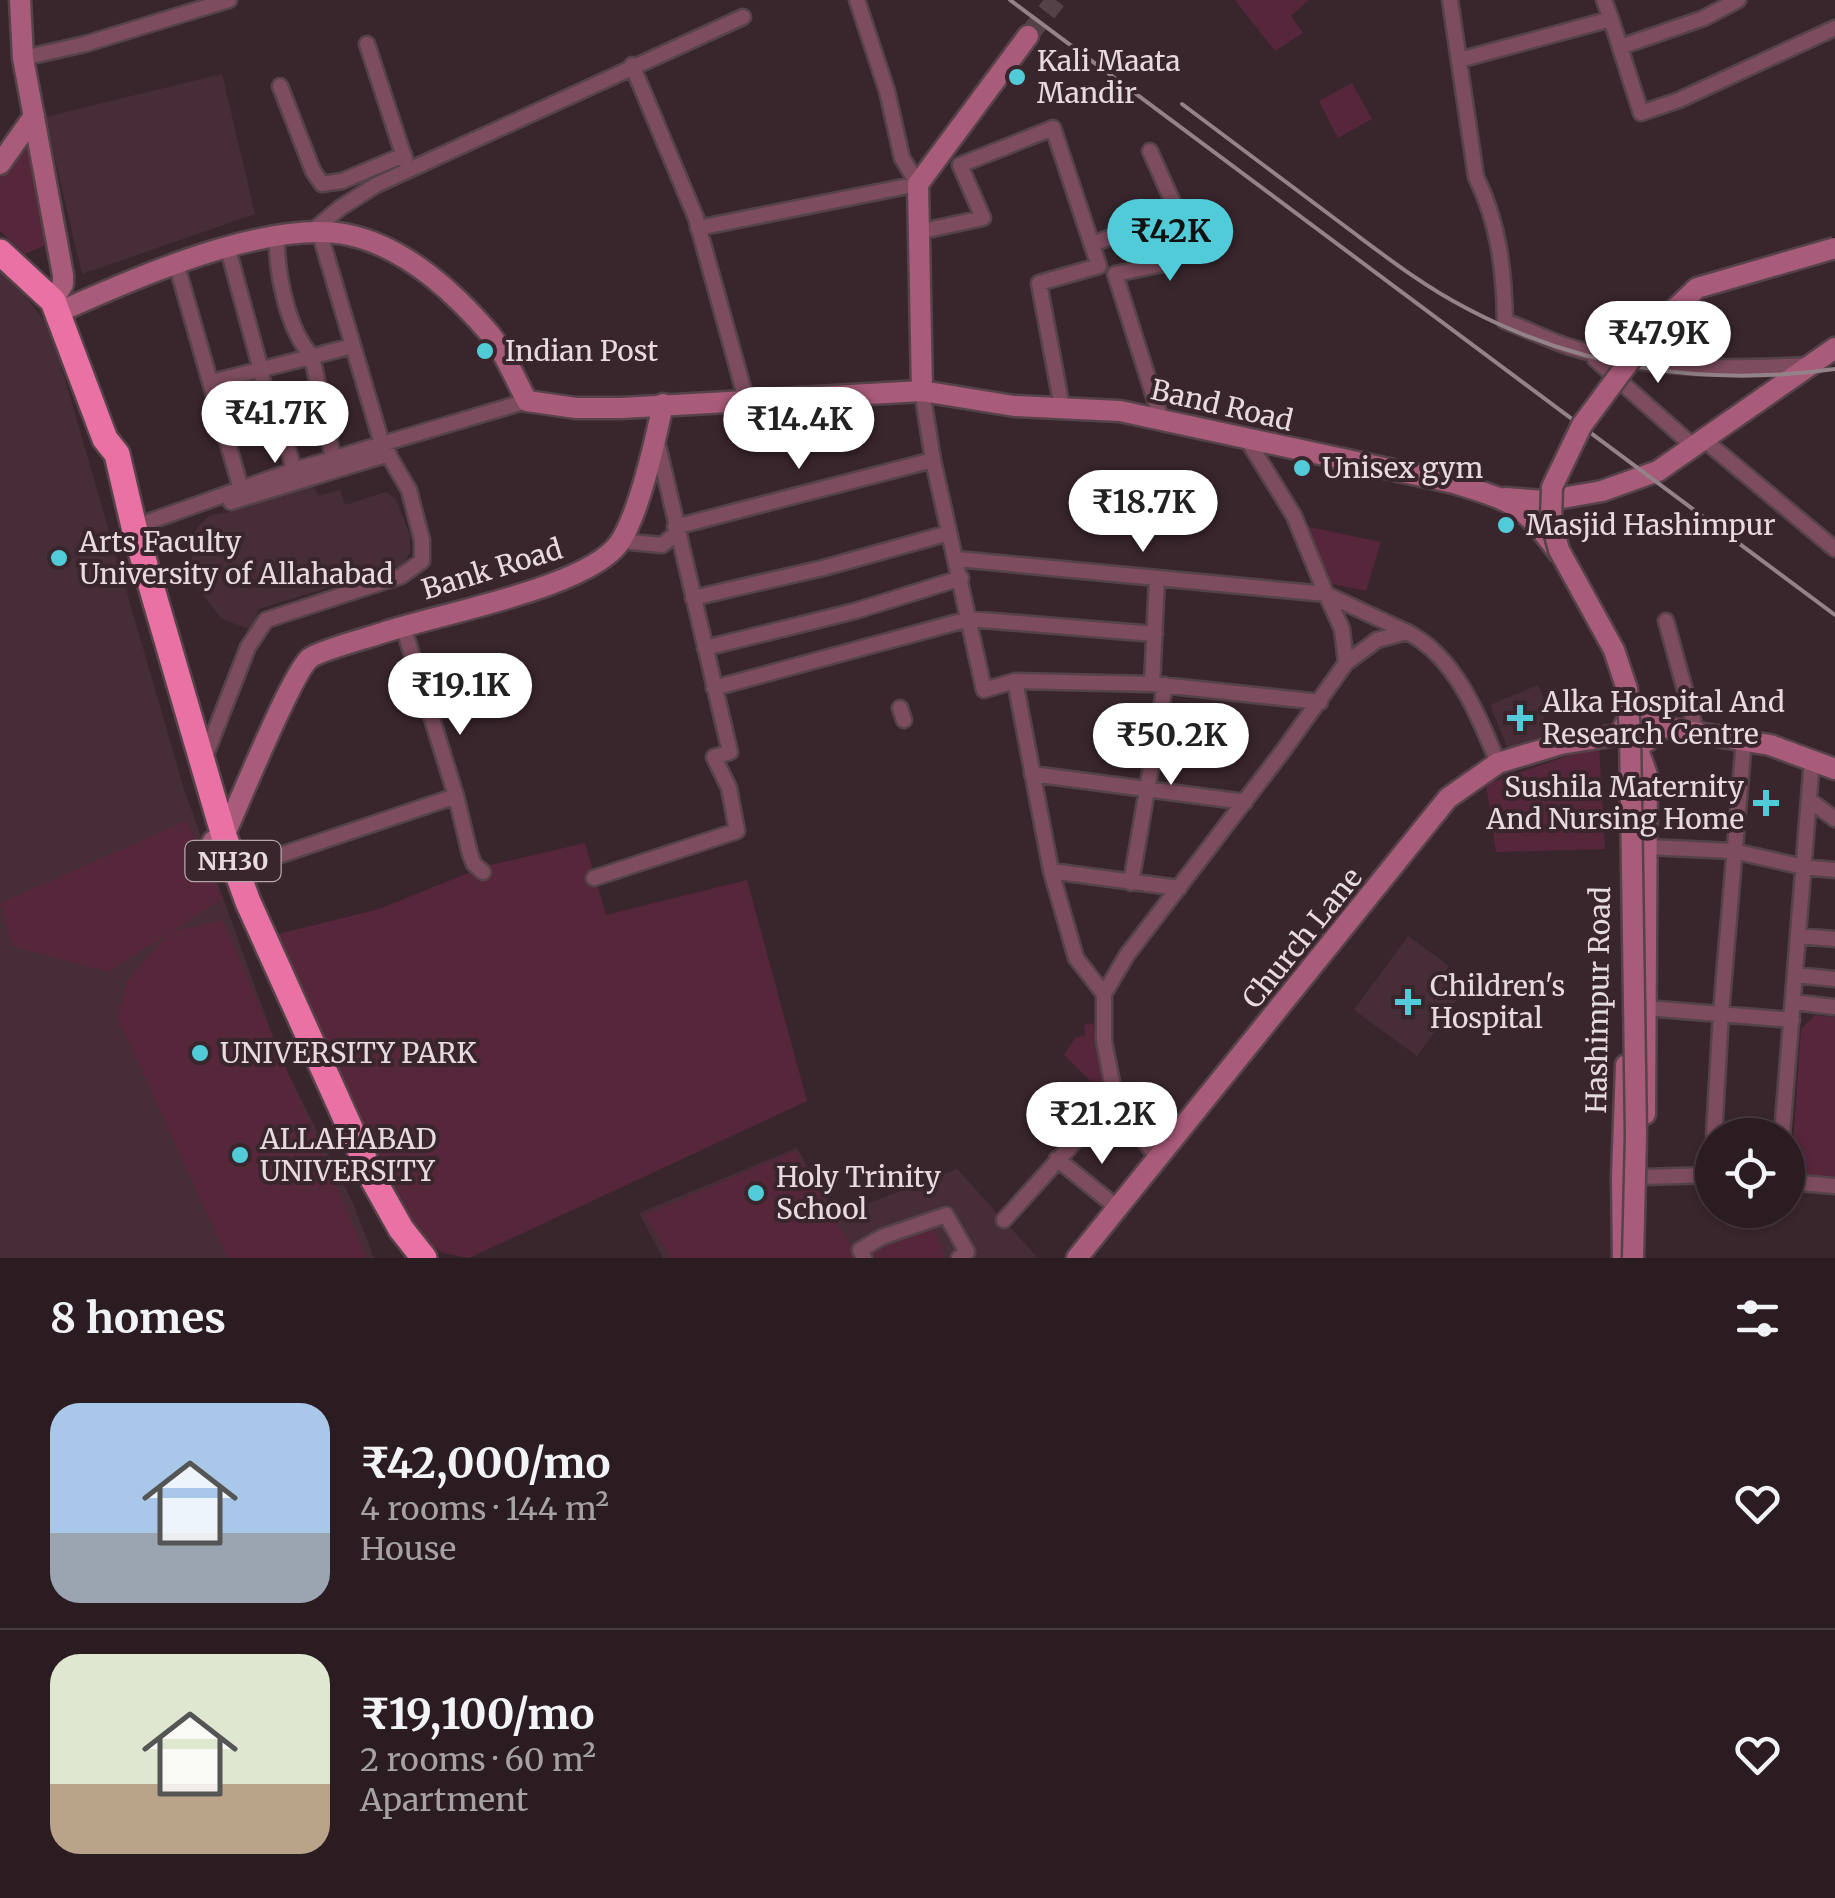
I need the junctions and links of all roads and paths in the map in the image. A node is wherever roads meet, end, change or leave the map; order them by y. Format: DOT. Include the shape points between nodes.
graph roads {
  1 [pos="20,0"];
  2 [pos="229,0"];
  3 [pos="856,0"];
  4 [pos="1450,0"];
  5 [pos="1604,0"];
  6 [pos="1738,0"];
  7 [pos="743,17"];
  8 [pos="1611,19"];
  9 [pos="1835,28"];
  10 [pos="1028,36"];
  11 [pos="367,44"];
  12 [pos="1620,47"];
  13 [pos="23,58"];
  14 [pos="1459,60"];
  15 [pos="632,66"];
  16 [pos="280,86"];
  17 [pos="34,116"];
  18 [pos="1150,151"];
  19 [pos="406,163"];
  20 [pos="0,164"];
  21 [pos="918,184"];
  22 [pos="1173,216"];
  23 [pos="698,228"];
  24 [pos="918,232"];
  25 [pos="314,234"];
  26 [pos="277,236"];
  27 [pos="1092,244"];
  28 [pos="1835,248"];
  29 [pos="228,249"];
  30 [pos="0,252"];
  31 [pos="176,263"];
  32 [pos="56,306"];
  33 [pos="353,346"];
  34 [pos="1835,348"];
  35 [pos="312,356"];
  36 [pos="1594,359"];
  37 [pos="1811,365"];
  38 [pos="261,370"];
  39 [pos="212,382"];
  40 [pos="922,391"];
  41 [pos="746,399"];
  42 [pos="526,400"];
  43 [pos="663,404"];
  44 [pos="1062,408"];
  45 [pos="1161,418"];
  46 [pos="656,435"];
  47 [pos="105,439"];
  48 [pos="1248,441"];
  49 [pos="1698,442"];
  50 [pos="386,449"];
  51 [pos="333,458"];
  52 [pos="933,460"];
  53 [pos="294,470"];
  54 [pos="241,490"];
  55 [pos="1502,498"];
  56 [pos="174,520"];
  57 [pos="134,526"];
  58 [pos="676,530"];
  59 [pos="949,533"];
  60 [pos="620,541"];
  61 [pos="1835,550"];
  62 [pos="957,559"];
  63 [pos="961,578"];
  64 [pos="1158,578"];
  65 [pos="1326,594"];
  66 [pos="693,598"];
  67 [pos="969,620"];
  68 [pos="1666,621"];
  69 [pos="403,626"];
  70 [pos="1408,632"];
  71 [pos="1155,634"];
  72 [pos="705,648"];
  73 [pos="1346,662"];
  74 [pos="1015,681"];
  75 [pos="1158,685"];
  76 [pos="714,688"];
  77 [pos="1320,702"];
  78 [pos="1645,721"];
  79 [pos="1697,734"];
  80 [pos="1630,739"];
  81 [pos="1744,740"];
  82 [pos="1812,760"];
  83 [pos="203,761"];
  84 [pos="1498,763"];
  85 [pos="1835,769"];
  86 [pos="1032,774"];
  87 [pos="1149,787"];
  88 [pos="456,796"];
  89 [pos="1809,800"];
  90 [pos="1245,802"];
  91 [pos="1835,819"];
  92 [pos="218,838"];
  93 [pos="1647,846"];
  94 [pos="1733,850"];
  95 [pos="1804,867"];
  96 [pos="236,870"];
  97 [pos="1835,870"];
  98 [pos="1051,871"];
  99 [pos="484,872"];
  100 [pos="594,878"];
  101 [pos="1131,884"];
  102 [pos="1179,888"];
  103 [pos="1798,936"];
  104 [pos="1835,939"];
  105 [pos="1795,975"];
  106 [pos="1835,980"];
  107 [pos="1104,994"];
  108 [pos="1793,1002"];
  109 [pos="1835,1007"];
  110 [pos="1646,1008"];
  111 [pos="1721,1013"];
  112 [pos="1792,1020"];
  113 [pos="1115,1097"];
  114 [pos="1715,1118"];
  115 [pos="1783,1118"];
  116 [pos="1159,1159"];
  117 [pos="1057,1160"];
  118 [pos="1695,1174"];
  119 [pos="1644,1176"];
  120 [pos="1805,1183"];
  121 [pos="1835,1186"];
  122 [pos="1119,1210"];
  123 [pos="1004,1220"];
  124 [pos="408,1258"];
  125 [pos="424,1258"];
  126 [pos="864,1258"];
  127 [pos="959,1258"];
  128 [pos="1078,1258"];
  129 [pos="1623,1258"];
  130 [pos="1633,1258"];
  131 [pos="1642,1258"];
  1 -- 13 [label="main road"];
  2 -- 13 [label="street"];
  3 -- 21 [label="street" via="902,158"];
  4 -- 14 [label="street"];
  5 -- 8 [label="street"];
  6 -- 12 [label="street"];
  7 -- 15 [label="street"];
  8 -- 12 [label="street"];
  8 -- 14 [label="street"];
  9 -- 12 [label="street" via="1641,113"];
  10 -- 21 [label="main road"];
  11 -- 19 [label="street"];
  13 -- 17 [label="main road"];
  14 -- 37 [label="street" via="1476,178 1504,262 1505,321 1570,347 1635,362 1732,369"];
  15 -- 19 [label="street"];
  15 -- 23 [label="street"];
  16 -- 19 [label="street" via="322,184"];
  17 -- 20 [label="main road"];
  17 -- 32 [label="main road" via="63,274"];
  18 -- 22 [label="street" via="1175,206"];
  19 -- 25 [label="street"];
  21 -- 23 [label="street"];
  21 -- 24 [label="main road"];
  22 -- 27 [label="street"];
  22 -- 45 [label="street" via="1162,264 1115,274"];
  23 -- 41 [label="street"];
  24 -- 27 [label="street" via="983,218 960,166 1053,128"];
  24 -- 40 [label="main road"];
  25 -- 26 [label="main road"];
  25 -- 33 [label="street"];
  25 -- 42 [label="main road" via="347,234 390,250 439,283 492,337"];
  26 -- 29 [label="main road"];
  26 -- 35 [label="street" via="283,292"];
  27 -- 44 [label="street" via="1099,266 1039,282"];
  28 -- 130 [label="main road, bridge" via="1697,288 1651,332 1582,425 1552,487 1559,550 1614,650 1626,690"];
  29 -- 31 [label="main road"];
  29 -- 38 [label="street"];
  30 -- 32 [label="highway, NH30"];
  31 -- 32 [label="main road"];
  31 -- 39 [label="street"];
  32 -- 47 [label="highway, NH30"];
  33 -- 35 [label="street"];
  33 -- 50 [label="street"];
  34 -- 37 [label="main road"];
  35 -- 38 [label="street"];
  35 -- 51 [label="street"];
  36 -- 49 [label="street"];
  37 -- 49 [label="main road"];
  38 -- 39 [label="street"];
  38 -- 53 [label="street" via="268,418 286,442"];
  39 -- 54 [label="street"];
  40 -- 41 [label="main road, Band Road"];
  40 -- 44 [label="main road, Band Road"];
  40 -- 52 [label="street"];
  41 -- 43 [label="main road, Band Road"];
  42 -- 43 [label="main road, Band Road" via="576,408"];
  42 -- 50 [label="street"];
  43 -- 46 [label="main road"];
  44 -- 45 [label="main road, Band Road"];
  45 -- 48 [label="main road, Band Road"];
  46 -- 58 [label="street"];
  46 -- 60 [label="main road"];
  47 -- 57 [label="highway, NH30" via="117,454"];
  47 -- 92 [label="highway" via="102,459 189,772"];
  48 -- 55 [label="main road, Band Road" via="1454,482"];
  48 -- 65 [label="street" via="1294,516"];
  49 -- 55 [label="main road" via="1658,471 1602,490 1545,501"];
  49 -- 61 [label="street"];
  50 -- 51 [label="street"];
  50 -- 56 [label="street"];
  50 -- 83 [label="street" via="410,490 422,561 400,576 266,620 248,647"];
  51 -- 53 [label="street"];
  52 -- 58 [label="street"];
  52 -- 59 [label="street"];
  53 -- 54 [label="street"];
  54 -- 57 [label="street"];
  55 -- 78 [label="main road, Band Road" via="1541,528 1576,576"];
  57 -- 83 [label="highway, NH30"];
  58 -- 60 [label="street" via="662,545"];
  58 -- 66 [label="street"];
  59 -- 62 [label="street"];
  59 -- 66 [label="street"];
  60 -- 69 [label="main road, Bank Road" via="590,566 551,584"];
  62 -- 63 [label="street"];
  62 -- 64 [label="street"];
  63 -- 67 [label="street"];
  63 -- 72 [label="street"];
  64 -- 65 [label="street"];
  64 -- 71 [label="street"];
  65 -- 70 [label="street"];
  65 -- 73 [label="street" via="1342,629"];
  66 -- 72 [label="street"];
  67 -- 71 [label="street"];
  67 -- 74 [label="street" via="984,690"];
  67 -- 76 [label="street"];
  68 -- 79 [label="street"];
  69 -- 88 [label="street"];
  69 -- 92 [label="main road, Bank Road" via="310,658"];
  70 -- 73 [label="street" via="1377,640"];
  70 -- 84 [label="street" via="1450,670"];
  71 -- 75 [label="street"];
  72 -- 76 [label="street"];
  73 -- 77 [label="street"];
  74 -- 75 [label="street"];
  74 -- 86 [label="street"];
  75 -- 77 [label="street"];
  75 -- 87 [label="street"];
  76 -- 100 [label="street" via="730,752 714,758 738,830"];
  77 -- 90 [label="street"];
  78 -- 79 [label="main road"];
  78 -- 80 [label="main road" via="1627,720"];
  79 -- 81 [label="main road"];
  80 -- 84 [label="main road, Church Lane" via="1561,744"];
  80 -- 93 [label="main road" via="1647,774"];
  80 -- 129 [label="main road, Hashimpur Road"];
  81 -- 82 [label="main road"];
  81 -- 94 [label="street"];
  82 -- 85 [label="main road"];
  82 -- 89 [label="street"];
  83 -- 92 [label="highway, NH30"];
  84 -- 116 [label="main road, Church Lane" via="1448,798"];
  86 -- 87 [label="street"];
  86 -- 98 [label="street"];
  87 -- 90 [label="street"];
  87 -- 101 [label="street"];
  88 -- 96 [label="street"];
  88 -- 99 [label="street" via="470,854"];
  89 -- 91 [label="street"];
  89 -- 95 [label="street"];
  90 -- 102 [label="street"];
  92 -- 96 [label="highway, NH30"];
  92 -- 124 [label="highway" via="233,906 372,1204"];
  93 -- 94 [label="street"];
  93 -- 110 [label="main road"];
  94 -- 95 [label="street"];
  94 -- 111 [label="street"];
  95 -- 97 [label="street"];
  95 -- 103 [label="street"];
  96 -- 125 [label="highway, NH30" via="357,1145"];
  98 -- 101 [label="street"];
  98 -- 107 [label="street" via="1076,958"];
  101 -- 102 [label="street"];
  102 -- 107 [label="street"];
  103 -- 104 [label="street"];
  103 -- 105 [label="street"];
  105 -- 106 [label="street"];
  105 -- 108 [label="street"];
  107 -- 113 [label="street"];
  108 -- 109 [label="street"];
  108 -- 112 [label="street"];
  110 -- 111 [label="street"];
  110 -- 119 [label="main road"];
  111 -- 112 [label="street"];
  111 -- 114 [label="street"];
  112 -- 115 [label="street"];
  113 -- 116 [label="street"];
  113 -- 117 [label="street"];
  116 -- 122 [label="main road, Church Lane"];
  117 -- 122 [label="street"];
  117 -- 123 [label="street"];
  118 -- 119 [label="street"];
  119 -- 131 [label="main road"];
  120 -- 121 [label="street"];
  122 -- 128 [label="main road, Church Lane"];
  126 -- 127 [label="street" via="860,1250 882,1238 946,1215 967,1252"];
}
